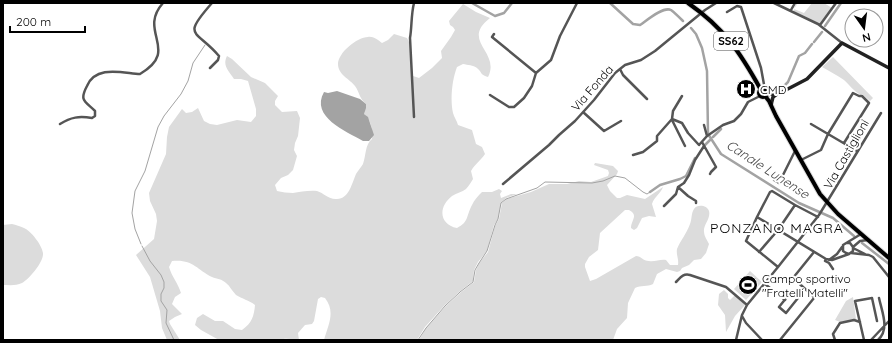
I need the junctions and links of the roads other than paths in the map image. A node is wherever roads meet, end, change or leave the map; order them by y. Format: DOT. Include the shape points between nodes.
graph roads {
  1 [pos="163,3"];
  2 [pos="212,3"];
  3 [pos="414,3"];
  4 [pos="577,3"];
  5 [pos="688,3"];
  6 [pos="716,3"];
  7 [pos="774,3"];
  8 [pos="795,3"];
  9 [pos="836,3"];
  10 [pos="740,4"];
  11 [pos="791,10"];
  12 [pos="727,12"];
  13 [pos="702,14"];
  14 [pos="820,25"];
  15 [pos="494,34"];
  16 [pos="842,43"];
  17 [pos="210,68"];
  18 [pos="889,68"];
  19 [pos="620,69"];
  20 [pos="536,73"];
  21 [pos="782,92"];
  22 [pos="764,93"];
  23 [pos="490,95"];
  24 [pos="682,96"];
  25 [pos="647,99"];
  26 [pos="771,105"];
  27 [pos="583,112"];
  28 [pos="881,112"];
  29 [pos="414,117"];
  30 [pos="672,119"];
  31 [pos="621,121"];
  32 [pos="60,124"];
  33 [pos="811,124"];
  34 [pos="704,125"];
  35 [pos="828,134"];
  36 [pos="707,136"];
  37 [pos="844,143"];
  38 [pos="704,145"];
  39 [pos="684,146"];
  40 [pos="796,151"];
  41 [pos="857,151"];
  42 [pos="633,155"];
  43 [pos="801,160"];
  44 [pos="710,174"];
  45 [pos="774,176"];
  46 [pos="503,184"];
  47 [pos="678,187"];
  48 [pos="696,203"];
  49 [pos="827,203"];
  50 [pos="795,205"];
  51 [pos="664,206"];
  52 [pos="819,216"];
  53 [pos="757,217"];
  54 [pos="856,229"];
  55 [pos="778,230"];
  56 [pos="862,234"];
  57 [pos="854,238"];
  58 [pos="868,240"];
  59 [pos="860,241"];
  60 [pos="798,243"];
  61 [pos="847,243"];
  62 [pos="857,245"];
  63 [pos="843,246"];
  64 [pos="853,248"];
  65 [pos="859,250"];
  66 [pos="759,252"];
  67 [pos="814,252"];
  68 [pos="850,253"];
  69 [pos="869,255"];
  70 [pos="888,257"];
  71 [pos="828,260"];
  72 [pos="778,268"];
  73 [pos="832,269"];
  74 [pos="889,277"];
  75 [pos="676,282"];
  76 [pos="765,284"];
  77 [pos="879,298"];
  78 [pos="785,300"];
  79 [pos="747,304"];
  80 [pos="742,315"];
  81 [pos="877,321"];
  82 [pos="889,321"];
  83 [pos="860,322"];
  84 [pos="885,325"];
  85 [pos="736,340"];
  86 [pos="762,340"];
  87 [pos="780,340"];
  88 [pos="835,340"];
  89 [pos="864,340"];
  90 [pos="871,340"];
  91 [pos="878,340"];
  1 -- 32 [label="street" via="157,10 153,25 159,47 155,63 140,74 101,72 93,76 88,82 83,100 95,112 95,116 73,117"];
  2 -- 17 [label="street" via="198,19 194,30 219,56"];
  3 -- 29 [label="street" via="410,38"];
  4 -- 20 [label="street" via="551,60"];
  5 -- 13 [label="main road, SS62"];
  6 -- 13 [label="street, Via Fonda"];
  7 -- 11 [label="street"];
  8 -- 11 [label="street"];
  9 -- 14 [label="street"];
  10 -- 12 [label="street"];
  10 -- 22 [label="street" via="761,68"];
  11 -- 14 [label="street"];
  13 -- 19 [label="street, Via Fonda" via="655,51"];
  13 -- 22 [label="main road, SS62" via="733,43"];
  14 -- 16 [label="street"];
  15 -- 20 [label="street" via="492,37"];
  16 -- 18 [label="street"];
  16 -- 21 [label="street" via="807,79"];
  19 -- 25 [label="street"];
  19 -- 27 [label="street, Via Fonda" via="612,75"];
  20 -- 23 [label="street" via="532,86 514,107 509,107"];
  21 -- 22 [label="street"];
  21 -- 26 [label="street" via="773,97"];
  22 -- 26 [label="main road, SS62"];
  22 -- 36 [label="street" via="748,102 734,121"];
  24 -- 30 [label="street" via="673,111"];
  26 -- 40 [label="main road, SS62"];
  27 -- 31 [label="street" via="604,131"];
  27 -- 46 [label="street, Via Fonda" via="550,145"];
  28 -- 41 [label="street, Via Castiglioni"];
  30 -- 38 [label="street" via="682,123 699,145"];
  30 -- 39 [label="street"];
  30 -- 42 [label="street" via="657,136 657,141 643,152"];
  33 -- 35 [label="street"];
  34 -- 36 [label="street"];
  35 -- 37 [label="street"];
  35 -- 37 [label="street" via="851,94 862,96 868,103"];
  35 -- 43 [label="street" via="821,150"];
  36 -- 38 [label="street"];
  37 -- 41 [label="street"];
  38 -- 44 [label="street" via="716,167"];
  38 -- 47 [label="street" via="689,175"];
  40 -- 43 [label="main road, SS62"];
  40 -- 45 [label="street" via="779,183 774,180"];
  41 -- 49 [label="street, Via Castiglioni"];
  43 -- 49 [label="main road, SS62"];
  47 -- 48 [label="street"];
  47 -- 51 [label="street" via="676,194"];
  49 -- 52 [label="street, Via Castiglioni"];
  49 -- 54 [label="main road, SS62"];
  50 -- 52 [label="street"];
  50 -- 53 [label="street" via="771,191"];
  50 -- 55 [label="street"];
  52 -- 60 [label="street, Via Castiglioni"];
  53 -- 55 [label="street"];
  53 -- 66 [label="street" via="746,241"];
  54 -- 56 [label="main road, SS62"];
  54 -- 57 [label="street"];
  55 -- 60 [label="street"];
  55 -- 66 [label="street"];
  56 -- 57 [label="street"];
  56 -- 58 [label="main road, SS62"];
  56 -- 59 [label="street"];
  57 -- 61 [label="street"];
  58 -- 59 [label="street"];
  58 -- 70 [label="main road, SS62"];
  59 -- 62 [label="street"];
  60 -- 67 [label="street"];
  60 -- 72 [label="street, Via Castiglioni"];
  61 -- 63 [label="street"];
  61 -- 64 [label="street"];
  62 -- 64 [label="street"];
  62 -- 65 [label="street"];
  63 -- 68 [label="street" via="843,251"];
  63 -- 71 [label="street"];
  64 -- 65 [label="street"];
  64 -- 68 [label="street"];
  65 -- 69 [label="street"];
  66 -- 72 [label="street"];
  67 -- 71 [label="street"];
  67 -- 87 [label="street" via="793,278 814,298"];
  68 -- 69 [label="street"];
  68 -- 71 [label="street"];
  69 -- 74 [label="street"];
  71 -- 73 [label="street" via="825,261"];
  72 -- 79 [label="street, Via Castiglioni"];
  75 -- 79 [label="street" via="683,275 690,275 726,287"];
  76 -- 78 [label="street"];
  77 -- 84 [label="street"];
  78 -- 78 [label="street" via="791,292 798,298 786,313 779,307"];
  79 -- 80 [label="street, Via Castiglioni"];
  80 -- 85 [label="street, Via Castiglioni"];
  80 -- 86 [label="street"];
  81 -- 83 [label="street" via="872,298 855,301"];
  82 -- 84 [label="street"];
  83 -- 88 [label="street" via="854,320 840,323 834,334"];
  83 -- 89 [label="street"];
  84 -- 90 [label="street"];
  84 -- 91 [label="street"];
}
